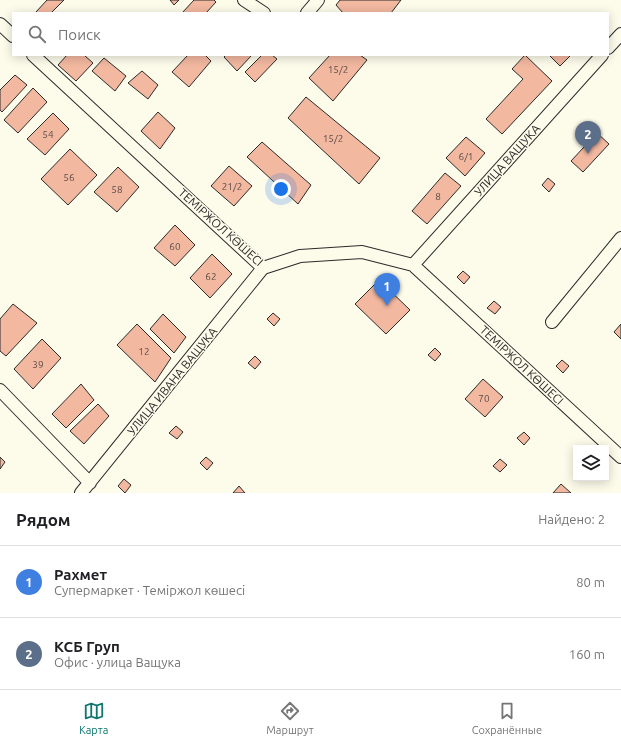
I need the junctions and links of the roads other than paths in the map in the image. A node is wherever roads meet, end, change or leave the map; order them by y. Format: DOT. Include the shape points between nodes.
graph roads {
  1 [pos="244,0"];
  2 [pos="318,0"];
  3 [pos="262,12"];
  4 [pos="308,12"];
  5 [pos="0,24"];
  6 [pos="621,34"];
  7 [pos="12,35"];
  8 [pos="609,47"];
  9 [pos="34,56"];
  10 [pos="601,56"];
  11 [pos="621,238"];
  12 [pos="412,265"];
  13 [pos="263,268"];
  14 [pos="552,322"];
  15 [pos="0,390"];
  16 [pos="621,457"];
  17 [pos="90,483"];
  18 [pos="81,493"];
  1 -- 3 [label="street"];
  2 -- 4 [label="street"];
  5 -- 7 [label="street"];
  6 -- 8 [label="street"];
  9 -- 13 [label="street, ТЕМІРЖОЛ КӨШЕСІ"];
  10 -- 12 [label="street, УЛИЦА ВАЩУКА"];
  11 -- 14 [label="street"];
  12 -- 13 [label="street, ТЕМІРЖОЛ КӨШЕСІ" via="362,252 300,256"];
  12 -- 16 [label="street, ТЕМІРЖОЛ КӨШЕСІ"];
  13 -- 17 [label="street, УЛИЦА ИВАНА ВАЩУКА"];
  15 -- 17 [label="street"];
  17 -- 18 [label="street, УЛИЦА ИВАНА ВАЩУКА"];
}
